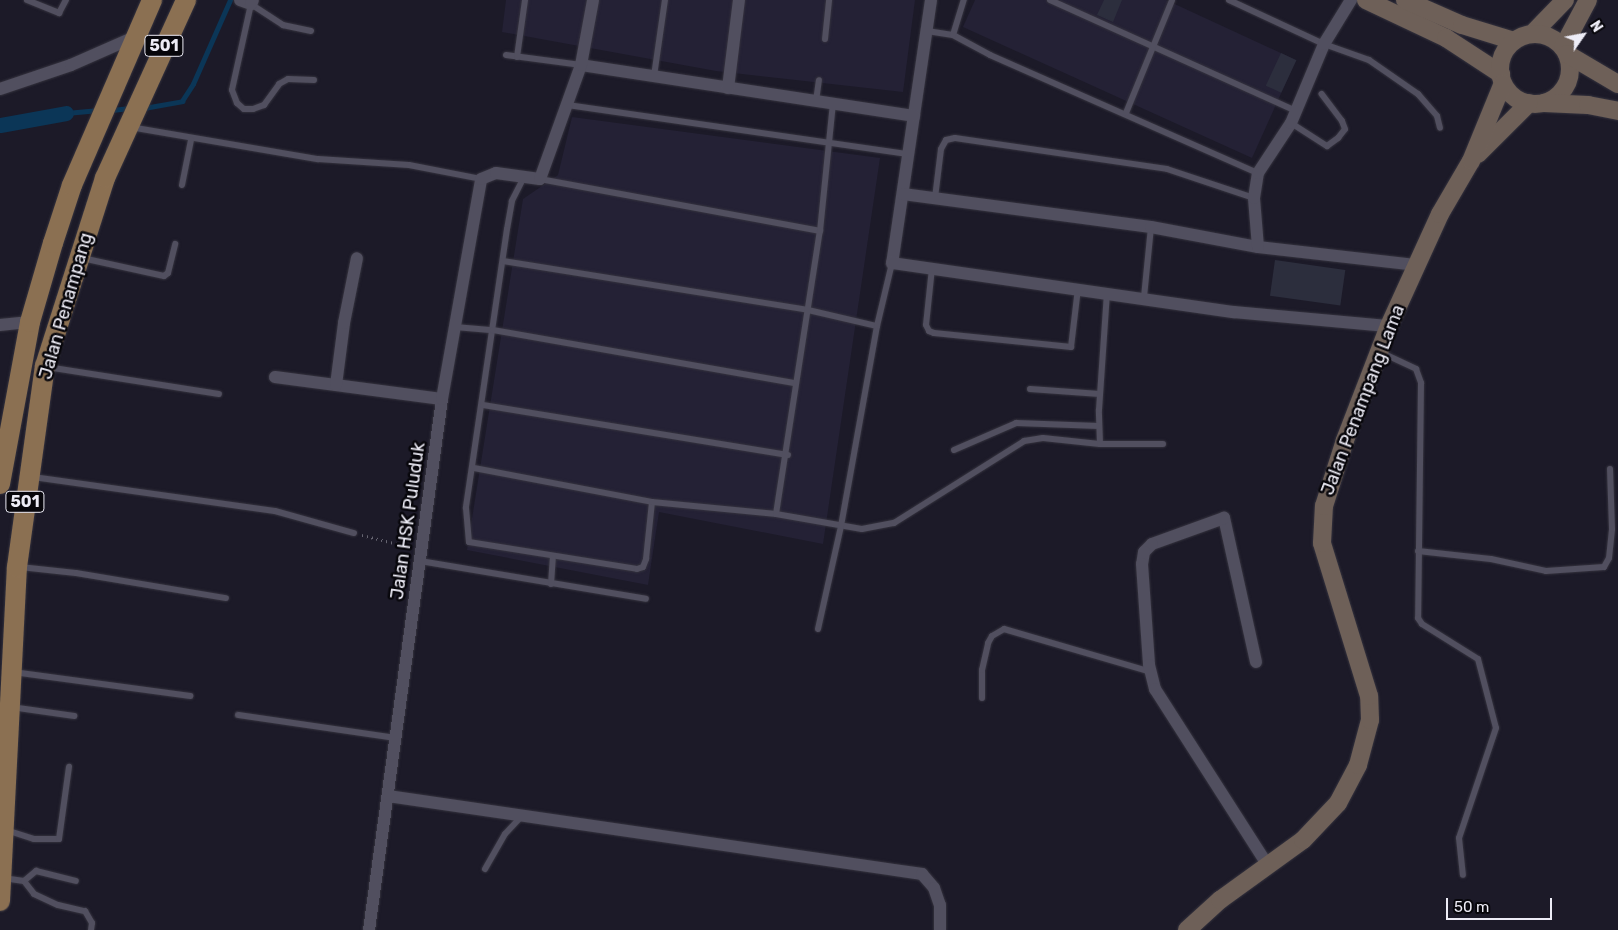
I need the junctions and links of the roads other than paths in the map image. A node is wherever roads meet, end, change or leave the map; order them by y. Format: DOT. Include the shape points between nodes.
graph roads {
  1 [pos="27,0"];
  2 [pos="66,0"];
  3 [pos="152,0"];
  4 [pos="186,0"];
  5 [pos="525,0"];
  6 [pos="593,0"];
  7 [pos="664,0"];
  8 [pos="739,0"];
  9 [pos="829,0"];
  10 [pos="931,0"];
  11 [pos="964,0"];
  12 [pos="1050,0"];
  13 [pos="1172,0"];
  14 [pos="1229,0"];
  15 [pos="1351,0"];
  16 [pos="1366,0"];
  17 [pos="1405,0"];
  18 [pos="1565,0"];
  19 [pos="1588,0"];
  20 [pos="246,1"];
  21 [pos="311,31"];
  22 [pos="927,31"];
  23 [pos="1533,33"];
  24 [pos="953,35"];
  25 [pos="825,39"];
  26 [pos="1514,41"];
  27 [pos="1324,44"];
  28 [pos="1154,45"];
  29 [pos="1565,50"];
  30 [pos="120,54"];
  31 [pos="506,55"];
  32 [pos="517,57"];
  33 [pos="582,65"];
  34 [pos="654,76"];
  35 [pos="1502,78"];
  36 [pos="314,80"];
  37 [pos="820,80"];
  38 [pos="1618,84"];
  39 [pos="728,88"];
  40 [pos="0,89"];
  41 [pos="1322,94"];
  42 [pos="816,101"];
  43 [pos="833,103"];
  44 [pos="1536,103"];
  45 [pos="567,105"];
  46 [pos="1618,111"];
  47 [pos="1126,113"];
  48 [pos="914,116"];
  49 [pos="1294,117"];
  50 [pos="128,122"];
  51 [pos="1440,128"];
  52 [pos="191,140"];
  53 [pos="829,141"];
  54 [pos="909,154"];
  55 [pos="1471,161"];
  56 [pos="1258,173"];
  57 [pos="524,176"];
  58 [pos="481,179"];
  59 [pos="540,179"];
  60 [pos="182,185"];
  61 [pos="903,194"];
  62 [pos="935,198"];
  63 [pos="1254,198"];
  64 [pos="1151,227"];
  65 [pos="820,231"];
  66 [pos="175,244"];
  67 [pos="1258,247"];
  68 [pos="78,257"];
  69 [pos="358,258"];
  70 [pos="502,261"];
  71 [pos="892,263"];
  72 [pos="1415,265"];
  73 [pos="932,268"];
  74 [pos="1078,288"];
  75 [pos="1107,292"];
  76 [pos="1144,297"];
  77 [pos="808,310"];
  78 [pos="30,322"];
  79 [pos="0,325"];
  80 [pos="877,326"];
  81 [pos="1390,326"];
  82 [pos="455,327"];
  83 [pos="493,330"];
  84 [pos="1379,352"];
  85 [pos="46,366"];
  86 [pos="275,377"];
  87 [pos="795,383"];
  88 [pos="336,385"];
  89 [pos="1030,389"];
  90 [pos="219,394"];
  91 [pos="1100,394"];
  92 [pos="442,399"];
  93 [pos="484,405"];
  94 [pos="1099,426"];
  95 [pos="1100,444"];
  96 [pos="1163,444"];
  97 [pos="3,447"];
  98 [pos="954,450"];
  99 [pos="788,455"];
  100 [pos="474,468"];
  101 [pos="1610,468"];
  102 [pos="30,476"];
  103 [pos="0,484"];
  104 [pos="652,502"];
  105 [pos="776,514"];
  106 [pos="842,526"];
  107 [pos="354,533"];
  108 [pos="1418,551"];
  109 [pos="421,555"];
  110 [pos="553,556"];
  111 [pos="17,566"];
  112 [pos="551,584"];
  113 [pos="226,598"];
  114 [pos="646,599"];
  115 [pos="818,629"];
  116 [pos="1256,662"];
  117 [pos="12,672"];
  118 [pos="1151,672"];
  119 [pos="190,696"];
  120 [pos="982,698"];
  121 [pos="10,707"];
  122 [pos="238,714"];
  123 [pos="74,716"];
  124 [pos="396,738"];
  125 [pos="69,767"];
  126 [pos="388,796"];
  127 [pos="522,816"];
  128 [pos="2,821"];
  129 [pos="1269,867"];
  130 [pos="486,869"];
  131 [pos="1463,875"];
  132 [pos="3,878"];
  133 [pos="24,881"];
  134 [pos="76,881"];
  135 [pos="0,901"];
  136 [pos="91,930"];
  137 [pos="369,930"];
  138 [pos="940,930"];
  139 [pos="1187,930"];
  1 -- 2 [label="lane" via="59,13"];
  3 -- 30 [label="main road, Jalan Penampang / 501" via="137,36"];
  4 -- 50 [label="main road, Jalan Penampang / 501"];
  5 -- 32 [label="lane"];
  6 -- 33 [label="street"];
  7 -- 34 [label="lane"];
  8 -- 39 [label="street"];
  9 -- 25 [label="lane"];
  10 -- 22 [label="street"];
  11 -- 24 [label="lane"];
  12 -- 28 [label="lane"];
  13 -- 28 [label="lane"];
  14 -- 27 [label="lane"];
  15 -- 27 [label="street"];
  16 -- 35 [label="main road" via="1446,38"];
  17 -- 26 [label="main road" via="1462,25"];
  18 -- 23 [label="main road"];
  19 -- 29 [label="main road"];
  20 -- 21 [label="lane" via="283,24"];
  20 -- 36 [label="lane" via="232,90 237,103 244,109 253,109 264,105 279,84 288,79"];
  22 -- 24 [label="lane"];
  22 -- 48 [label="street"];
  23 -- 26 [label="main road"];
  23 -- 29 [label="main road" via="1554,39"];
  24 -- 47 [label="lane" via="990,55"];
  26 -- 35 [label="main road" via="1503,56"];
  27 -- 49 [label="street"];
  27 -- 51 [label="lane" via="1369,60 1418,94 1436,116"];
  28 -- 47 [label="lane"];
  28 -- 49 [label="lane"];
  29 -- 38 [label="main road"];
  29 -- 44 [label="main road" via="1570,74 1567,84 1558,96"];
  30 -- 40 [label="street"];
  30 -- 78 [label="main road, Jalan Penampang / 501" via="114,90 72,185"];
  31 -- 32 [label="lane"];
  32 -- 33 [label="lane"];
  33 -- 34 [label="street"];
  33 -- 45 [label="street"];
  34 -- 39 [label="street"];
  35 -- 44 [label="main road" via="1514,96"];
  35 -- 55 [label="main road, Jalan Penampang Lama"];
  37 -- 42 [label="lane"];
  39 -- 42 [label="street"];
  41 -- 49 [label="lane" via="1345,129 1338,138 1327,146"];
  42 -- 43 [label="street"];
  43 -- 48 [label="street"];
  43 -- 53 [label="lane"];
  44 -- 46 [label="main road" via="1588,105"];
  44 -- 55 [label="main road, Jalan Penampang Lama"];
  45 -- 53 [label="lane"];
  45 -- 59 [label="street"];
  47 -- 56 [label="lane"];
  48 -- 54 [label="street"];
  49 -- 56 [label="street"];
  50 -- 52 [label="lane"];
  50 -- 68 [label="main road, Jalan Penampang / 501"];
  52 -- 58 [label="lane" via="343,162 408,165"];
  52 -- 60 [label="lane"];
  53 -- 54 [label="lane"];
  53 -- 65 [label="lane"];
  54 -- 61 [label="street"];
  55 -- 72 [label="main road, Jalan Penampang Lama"];
  56 -- 63 [label="street"];
  57 -- 58 [label="street" via="496,173"];
  57 -- 59 [label="street"];
  57 -- 70 [label="lane" via="512,201"];
  58 -- 82 [label="street, Jalan HSK Puluduk"];
  59 -- 65 [label="lane"];
  61 -- 62 [label="street"];
  61 -- 71 [label="street"];
  62 -- 63 [label="lane" via="941,149 946,140 955,138 1167,169"];
  62 -- 64 [label="street"];
  63 -- 67 [label="street"];
  64 -- 67 [label="street"];
  64 -- 76 [label="lane"];
  65 -- 77 [label="lane"];
  66 -- 68 [label="lane" via="168,273 164,276"];
  67 -- 72 [label="street"];
  68 -- 85 [label="main road, Jalan Penampang / 501"];
  69 -- 88 [label="street" via="344,324"];
  70 -- 77 [label="lane"];
  70 -- 83 [label="lane"];
  71 -- 73 [label="street"];
  71 -- 80 [label="lane"];
  72 -- 81 [label="main road, Jalan Penampang Lama"];
  73 -- 74 [label="street"];
  73 -- 74 [label="lane" via="926,325 928,331 934,333 1071,347"];
  74 -- 75 [label="street"];
  75 -- 76 [label="street"];
  75 -- 91 [label="lane"];
  76 -- 81 [label="street" via="1234,312"];
  77 -- 80 [label="lane"];
  77 -- 87 [label="lane"];
  78 -- 79 [label="street"];
  78 -- 97 [label="main road, Jalan Penampang / 501"];
  80 -- 106 [label="lane"];
  81 -- 84 [label="main road, Jalan Penampang Lama"];
  82 -- 83 [label="lane"];
  82 -- 92 [label="street, Jalan HSK Puluduk"];
  83 -- 87 [label="lane"];
  83 -- 93 [label="lane"];
  84 -- 108 [label="lane" via="1416,369 1422,383"];
  84 -- 129 [label="main road, Jalan Penampang Lama" via="1329,486 1321,524 1329,570 1365,675 1370,720 1366,744 1338,803 1303,840"];
  85 -- 90 [label="lane"];
  85 -- 102 [label="main road, Jalan Penampang / 501"];
  86 -- 88 [label="street"];
  87 -- 99 [label="lane"];
  88 -- 92 [label="street"];
  89 -- 91 [label="lane"];
  91 -- 94 [label="lane"];
  92 -- 109 [label="street, Jalan HSK Puluduk"];
  93 -- 99 [label="lane"];
  93 -- 100 [label="lane"];
  94 -- 95 [label="lane"];
  94 -- 98 [label="lane" via="1016,422"];
  95 -- 96 [label="lane"];
  95 -- 106 [label="lane" via="1043,438 1024,441 894,523 862,529"];
  97 -- 103 [label="main road, Jalan Penampang / 501"];
  99 -- 105 [label="lane"];
  100 -- 104 [label="lane"];
  100 -- 110 [label="lane" via="466,508 469,542"];
  101 -- 108 [label="lane" via="1612,529 1609,558 1604,567 1546,571 1491,559"];
  102 -- 107 [label="lane" via="275,511"];
  102 -- 111 [label="main road, Jalan Penampang / 501"];
  104 -- 105 [label="lane"];
  104 -- 110 [label="lane" via="651,532 644,567 637,569"];
  105 -- 106 [label="lane"];
  106 -- 115 [label="lane"];
  108 -- 131 [label="lane" via="1418,618 1422,624 1478,659 1496,728 1459,838"];
  109 -- 112 [label="lane"];
  109 -- 124 [label="street, Jalan HSK Puluduk"];
  110 -- 112 [label="lane"];
  111 -- 113 [label="lane" via="76,572"];
  111 -- 117 [label="main road, Jalan Penampang / 501"];
  112 -- 114 [label="lane"];
  116 -- 118 [label="street" via="1228,526 1224,518 1216,518 1152,544 1144,552"];
  117 -- 119 [label="lane"];
  117 -- 121 [label="main road, Jalan Penampang / 501"];
  118 -- 120 [label="lane" via="1004,629 992,636 988,643 982,670"];
  118 -- 129 [label="street" via="1155,689"];
  121 -- 123 [label="lane"];
  121 -- 128 [label="main road, Jalan Penampang / 501" via="7,786"];
  122 -- 124 [label="lane"];
  124 -- 126 [label="street, Jalan HSK Puluduk"];
  125 -- 128 [label="lane" via="59,840 34,839"];
  126 -- 127 [label="street"];
  126 -- 137 [label="street, Jalan HSK Puluduk"];
  127 -- 130 [label="lane" via="506,834"];
  127 -- 138 [label="street" via="922,874 934,888 940,905"];
  128 -- 132 [label="main road, Jalan Penampang / 501"];
  129 -- 139 [label="main road, Jalan Penampang Lama" via="1220,900"];
  132 -- 133 [label="lane"];
  132 -- 135 [label="main road, Jalan Penampang / 501"];
  133 -- 134 [label="lane" via="36,871"];
  133 -- 136 [label="lane" via="34,894 85,911 92,922"];
}
